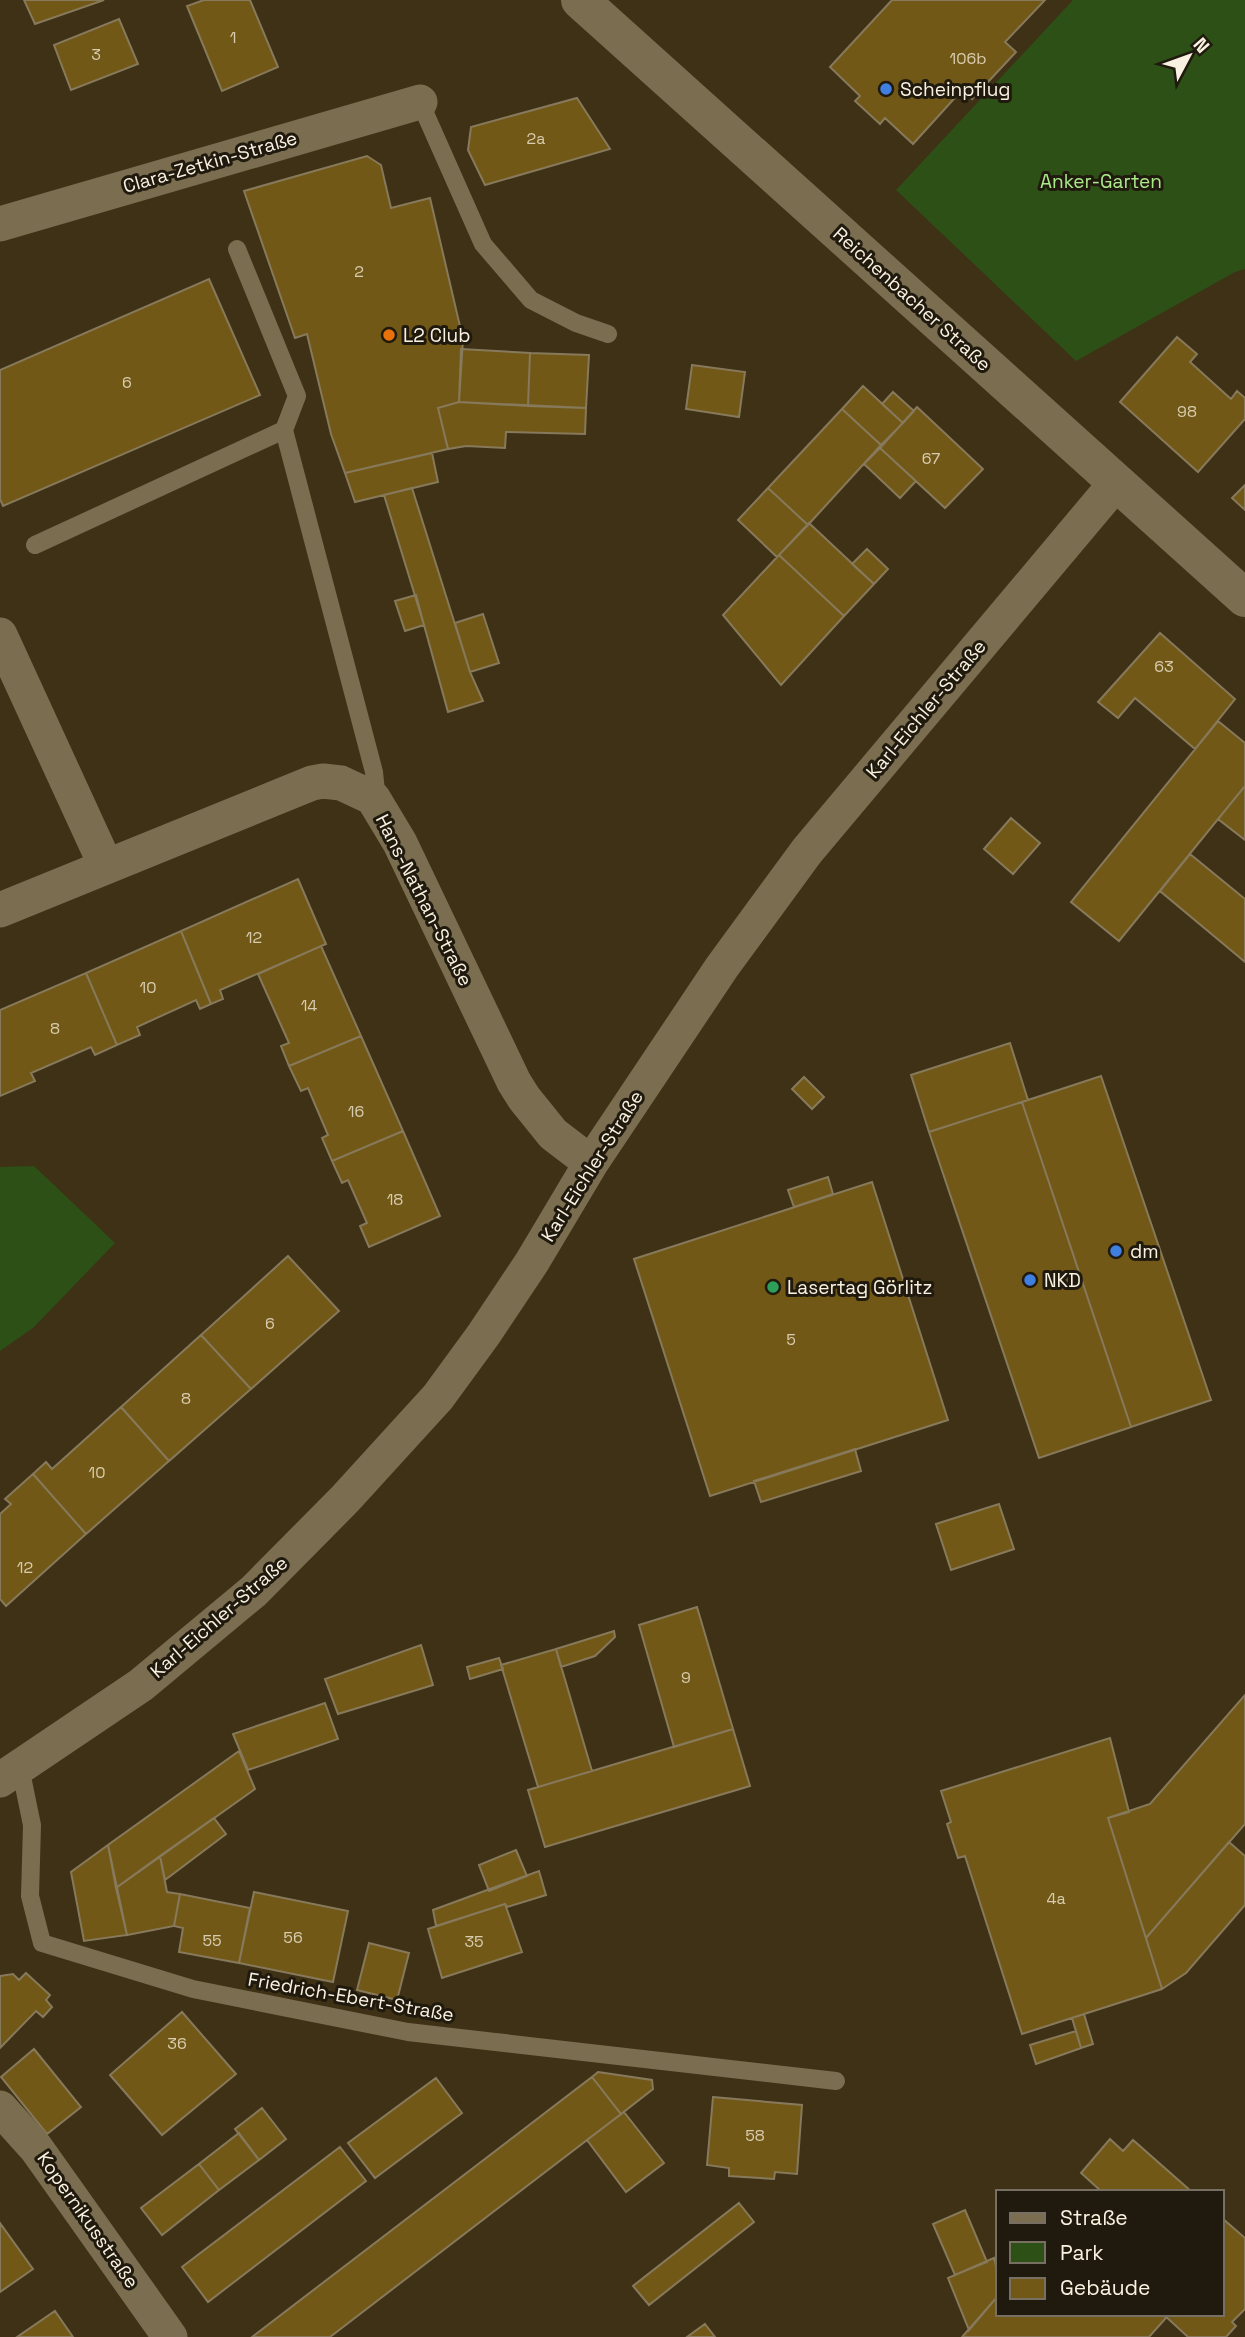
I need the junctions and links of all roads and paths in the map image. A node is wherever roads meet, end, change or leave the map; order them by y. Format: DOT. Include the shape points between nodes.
graph roads {
  1 [pos="580,0"];
  2 [pos="420,102"];
  3 [pos="0,224"];
  4 [pos="237,249"];
  5 [pos="608,334"];
  6 [pos="284,430"];
  7 [pos="1116,483"];
  8 [pos="35,545"];
  9 [pos="1245,598"];
  10 [pos="0,635"];
  11 [pos="373,798"];
  12 [pos="107,866"];
  13 [pos="0,910"];
  14 [pos="591,1163"];
  15 [pos="10,1773"];
  16 [pos="836,2081"];
  17 [pos="0,2108"];
  18 [pos="170,2337"];
  1 -- 7 [label="street, Reichenbacher Straße"];
  2 -- 3 [label="street, Clara-Zetkin-Straße"];
  2 -- 5 [label="lane" via="483,244 531,300"];
  4 -- 6 [label="lane" via="297,396"];
  6 -- 8 [label="lane"];
  6 -- 11 [label="lane" via="374,772"];
  7 -- 9 [label="street, Reichenbacher Straße"];
  7 -- 14 [label="street, Karl-Eichler-Straße" via="807,852 722,967"];
  10 -- 12 [label="street"];
  11 -- 12 [label="street, Hans-Nathan-Straße" via="341,783 312,783"];
  11 -- 14 [label="street, Hans-Nathan-Straße" via="400,843 514,1082 554,1134"];
  12 -- 13 [label="street, Hans-Nathan-Straße"];
  14 -- 15 [label="street, Karl-Eichler-Straße" via="532,1262 438,1397 345,1499 254,1591 141,1685"];
  15 -- 16 [label="lane, Friedrich-Ebert-Straße" via="32,1825 30,1896 42,1943 192,1989 408,2032"];
  17 -- 18 [label="street, Kopernikusstraße" via="36,2148"];
}
